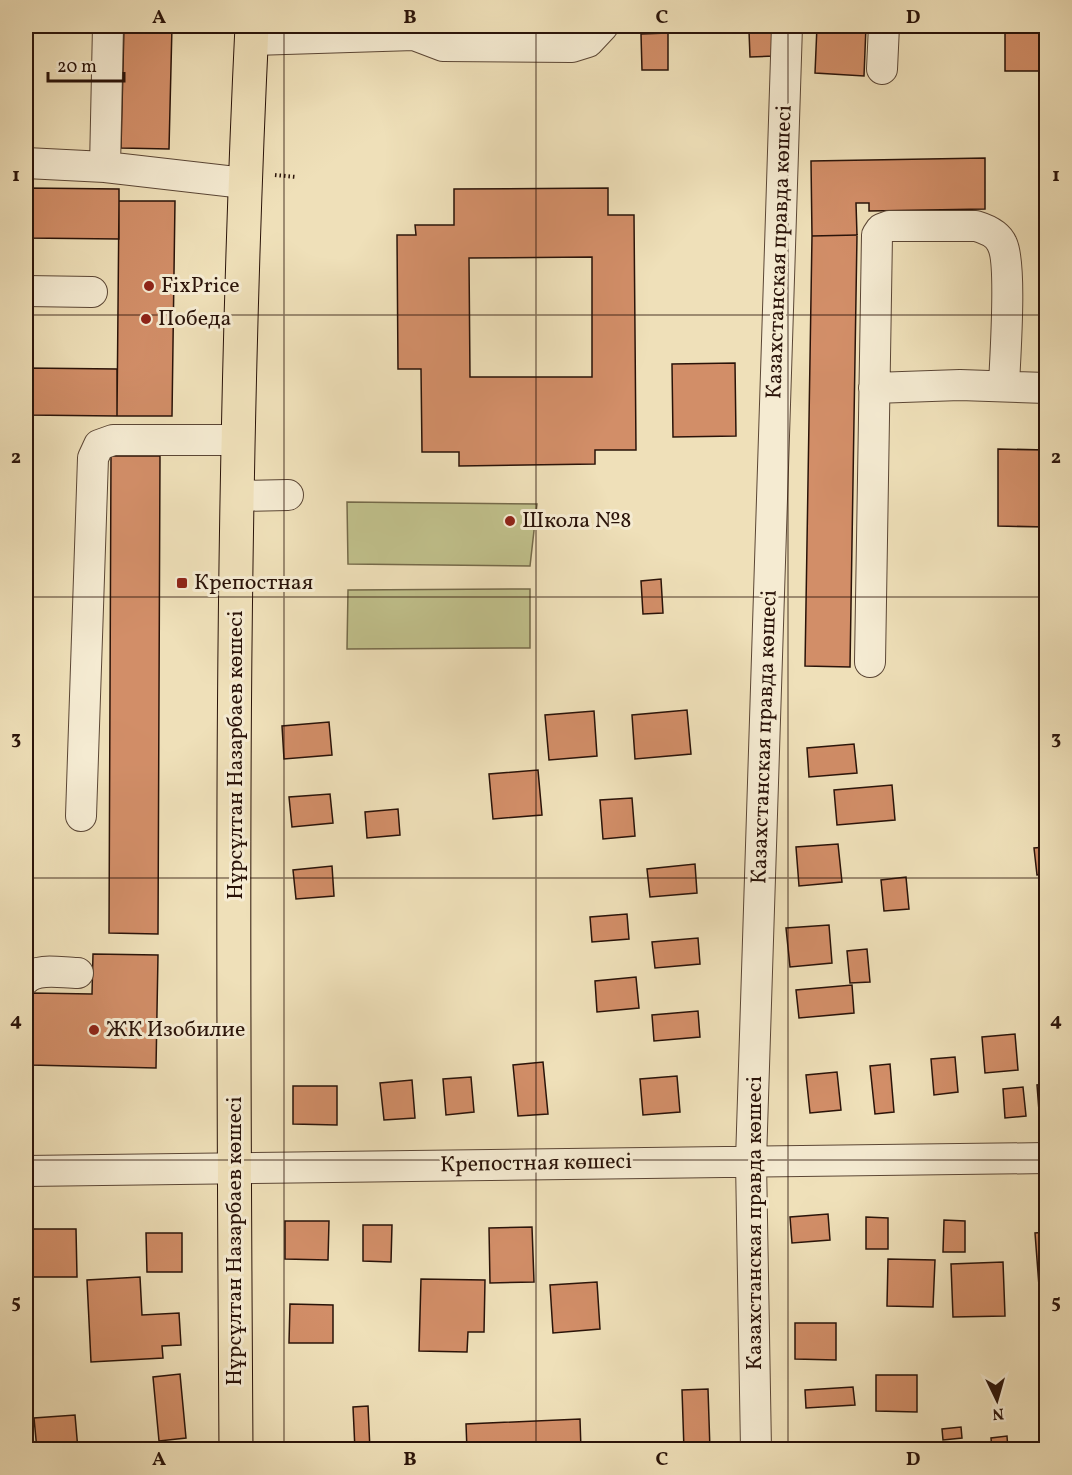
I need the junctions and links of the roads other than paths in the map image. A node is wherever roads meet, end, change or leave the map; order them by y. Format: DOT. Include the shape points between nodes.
graph roads {
  1 [pos="108,26"];
  2 [pos="603,26"];
  3 [pos="787,26"];
  4 [pos="884,26"];
  5 [pos="414,30"];
  6 [pos="251,33"];
  7 [pos="882,69"];
  8 [pos="26,163"];
  9 [pos="105,167"];
  10 [pos="244,183"];
  11 [pos="26,291"];
  12 [pos="92,292"];
  13 [pos="1004,386"];
  14 [pos="874,388"];
  15 [pos="1047,388"];
  16 [pos="238,440"];
  17 [pos="288,495"];
  18 [pos="236,496"];
  19 [pos="870,662"];
  20 [pos="81,816"];
  21 [pos="78,973"];
  22 [pos="26,979"];
  23 [pos="1047,1158"];
  24 [pos="752,1161"];
  25 [pos="234,1169"];
  26 [pos="26,1171"];
  27 [pos="236,1449"];
  28 [pos="756,1449"];
  1 -- 9 [label="street"];
  2 -- 5 [label="street" via="588,42 572,47 443,46"];
  3 -- 24 [label="street, Казахстанская правда көшесі"];
  4 -- 7 [label="street"];
  5 -- 6 [label="street"];
  6 -- 10 [label="main road, Нұрсұлтан Назарбаев көшесі"];
  8 -- 9 [label="street"];
  9 -- 10 [label="street"];
  10 -- 16 [label="main road, Нұрсұлтан Назарбаев көшесі"];
  11 -- 12 [label="street"];
  13 -- 14 [label="street"];
  13 -- 14 [label="street" via="1006,265 1002,242 987,229 976,226 889,226 877,235"];
  13 -- 15 [label="street"];
  14 -- 19 [label="street"];
  16 -- 18 [label="main road, Нұрсұлтан Назарбаев көшесі"];
  16 -- 20 [label="street" via="113,440 99,445 93,458"];
  17 -- 18 [label="street"];
  18 -- 25 [label="main road, Нұрсұлтан Назарбаев көшесі"];
  21 -- 22 [label="street" via="43,972"];
  23 -- 24 [label="street, Крепостная көшесі"];
  24 -- 25 [label="street, Крепостная көшесі"];
  24 -- 28 [label="street, Казахстанская правда көшесі"];
  25 -- 26 [label="street, Крепостная көшесі"];
  25 -- 27 [label="main road, Нұрсұлтан Назарбаев көшесі"];
}
